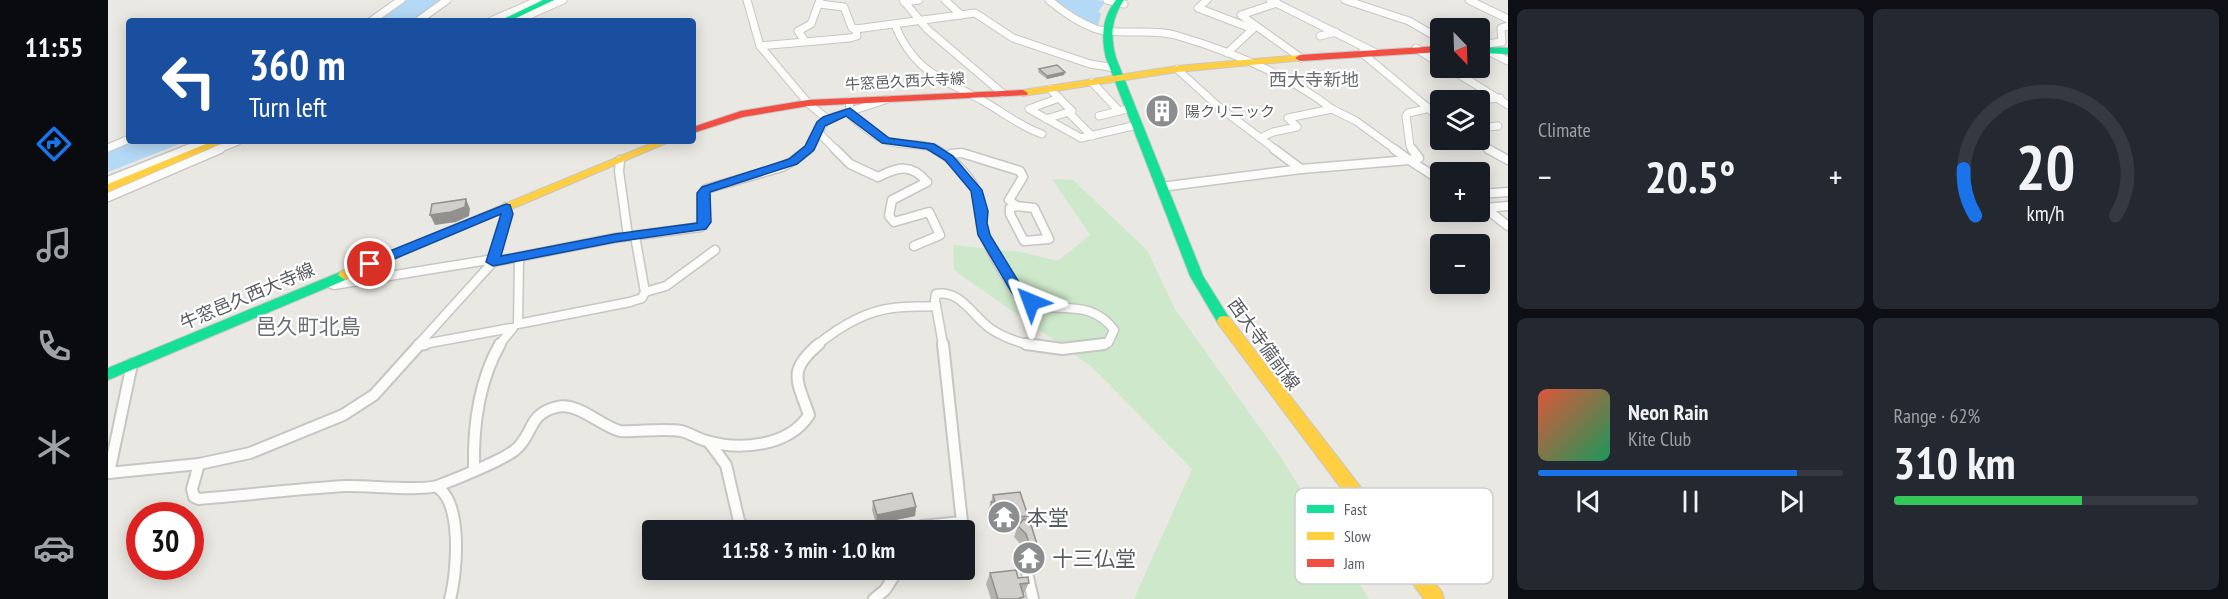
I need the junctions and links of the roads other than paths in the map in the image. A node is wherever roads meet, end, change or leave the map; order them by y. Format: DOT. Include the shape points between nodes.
graph roads {
  1 [pos="401,0"];
  2 [pos="447,0"];
  3 [pos="539,0"];
  4 [pos="550,0"];
  5 [pos="563,0"];
  6 [pos="747,0"];
  7 [pos="919,0"];
  8 [pos="945,0"];
  9 [pos="1049,0"];
  10 [pos="1207,0"];
  11 [pos="1270,0"];
  12 [pos="1345,0"];
  13 [pos="1469,0"];
  14 [pos="904,1"];
  15 [pos="1119,1"];
  16 [pos="820,2"];
  17 [pos="1277,3"];
  18 [pos="961,15"];
  19 [pos="375,18"];
  20 [pos="422,18"];
  21 [pos="498,18"];
  22 [pos="510,18"];
  23 [pos="523,18"];
  24 [pos="1508,19"];
  25 [pos="919,21"];
  26 [pos="895,25"];
  27 [pos="1508,26"];
  28 [pos="856,29"];
  29 [pos="1110,31"];
  30 [pos="1336,32"];
  31 [pos="1430,33"];
  32 [pos="1320,36"];
  33 [pos="804,41"];
  34 [pos="1506,45"];
  35 [pos="760,46"];
  36 [pos="1416,48"];
  37 [pos="1430,49"];
  38 [pos="1490,49"];
  39 [pos="1368,52"];
  40 [pos="1227,53"];
  41 [pos="1490,54"];
  42 [pos="1430,57"];
  43 [pos="1301,58"];
  44 [pos="1508,61"];
  45 [pos="1253,62"];
  46 [pos="1177,69"];
  47 [pos="1117,72"];
  48 [pos="1465,78"];
  49 [pos="1092,82"];
  50 [pos="1002,93"];
  51 [pos="1054,94"];
  52 [pos="967,95"];
  53 [pos="1498,98"];
  54 [pos="1508,98"];
  55 [pos="1490,99"];
  56 [pos="808,103"];
  57 [pos="1508,105"];
  58 [pos="849,106"];
  59 [pos="1428,108"];
  60 [pos="1125,109"];
  61 [pos="1332,110"];
  62 [pos="1068,112"];
  63 [pos="1099,116"];
  64 [pos="827,119"];
  65 [pos="1046,119"];
  66 [pos="1137,125"];
  67 [pos="1498,126"];
  68 [pos="1490,127"];
  69 [pos="696,129"];
  70 [pos="817,131"];
  71 [pos="1042,134"];
  72 [pos="1092,136"];
  73 [pos="1260,138"];
  74 [pos="126,140"];
  75 [pos="189,144"];
  76 [pos="199,144"];
  77 [pos="215,144"];
  78 [pos="231,144"];
  79 [pos="659,144"];
  80 [pos="108,148"];
  81 [pos="1490,150"];
  82 [pos="949,158"];
  83 [pos="620,160"];
  84 [pos="1408,160"];
  85 [pos="1508,160"];
  86 [pos="146,163"];
  87 [pos="1301,169"];
  88 [pos="1430,174"];
  89 [pos="108,176"];
  90 [pos="108,181"];
  91 [pos="1161,187"];
  92 [pos="108,188"];
  93 [pos="1508,192"];
  94 [pos="1490,193"];
  95 [pos="108,197"];
  96 [pos="1016,206"];
  97 [pos="1490,206"];
  98 [pos="1508,206"];
  99 [pos="506,207"];
  100 [pos="1490,212"];
  101 [pos="1508,226"];
  102 [pos="632,236"];
  103 [pos="914,246"];
  104 [pos="715,250"];
  105 [pos="519,257"];
  106 [pos="493,261"];
  107 [pos="327,282"];
  108 [pos="645,292"];
  109 [pos="936,306"];
  110 [pos="515,326"];
  111 [pos="418,345"];
  112 [pos="132,364"];
  113 [pos="108,374"];
  114 [pos="709,442"];
  115 [pos="199,464"];
  116 [pos="474,469"];
  117 [pos="109,473"];
  118 [pos="437,486"];
  119 [pos="1350,488"];
  120 [pos="739,520"];
  121 [pos="962,520"];
  122 [pos="1027,573"];
  123 [pos="892,580"];
  124 [pos="1423,584"];
  125 [pos="450,599"];
  126 [pos="874,599"];
  127 [pos="1034,599"];
  128 [pos="1435,599"];
  1 -- 19 [label="street"];
  2 -- 20 [label="street"];
  3 -- 21 [label="street"];
  4 -- 22 [label="main road"];
  5 -- 23 [label="street"];
  6 -- 35 [label="street"];
  7 -- 14 [label="street"];
  8 -- 18 [label="street"];
  9 -- 29 [label="street" via="1092,27"];
  10 -- 40 [label="street" via="1198,8 1253,29"];
  11 -- 17 [label="street"];
  12 -- 31 [label="street" via="1409,21"];
  13 -- 24 [label="street"];
  14 -- 25 [label="street"];
  15 -- 29 [label="main road, 西大寺備前線"];
  16 -- 28 [label="street" via="844,7 852,28"];
  16 -- 33 [label="street" via="811,24 798,31"];
  17 -- 30 [label="street"];
  17 -- 43 [label="street" via="1241,15"];
  18 -- 25 [label="street"];
  18 -- 47 [label="street" via="975,14 1012,38"];
  25 -- 26 [label="street"];
  25 -- 50 [label="street"];
  26 -- 28 [label="street"];
  26 -- 52 [label="street" via="902,46 920,65"];
  27 -- 34 [label="street" via="1501,28"];
  28 -- 33 [label="street" via="855,38"];
  29 -- 40 [label="street" via="1172,34"];
  29 -- 47 [label="main road, 西大寺備前線" via="1121,68"];
  30 -- 32 [label="street"];
  30 -- 39 [label="street"];
  33 -- 35 [label="street"];
  34 -- 38 [label="main road"];
  35 -- 56 [label="street"];
  36 -- 37 [label="main road, 牛窓邑久西大寺線"];
  36 -- 39 [label="main road, 牛窓邑久西大寺線"];
  36 -- 42 [label="street"];
  39 -- 43 [label="main road, 牛窓邑久西大寺線"];
  39 -- 59 [label="street"];
  40 -- 45 [label="street"];
  41 -- 44 [label="street"];
  43 -- 45 [label="main road, 牛窓邑久西大寺線"];
  45 -- 46 [label="main road, 牛窓邑久西大寺線"];
  45 -- 61 [label="street" via="1314,95"];
  46 -- 47 [label="main road, 牛窓邑久西大寺線"];
  46 -- 73 [label="street"];
  47 -- 49 [label="main road, 牛窓邑久西大寺線"];
  47 -- 60 [label="main road, 西大寺備前線"];
  48 -- 53 [label="street"];
  49 -- 51 [label="main road, 牛窓邑久西大寺線"];
  49 -- 60 [label="street"];
  50 -- 51 [label="main road, 牛窓邑久西大寺線"];
  50 -- 52 [label="main road, 牛窓邑久西大寺線"];
  51 -- 62 [label="street" via="1072,111"];
  51 -- 65 [label="street" via="1029,109"];
  52 -- 58 [label="main road, 牛窓邑久西大寺線" via="891,98"];
  52 -- 71 [label="street" via="1024,129"];
  53 -- 54 [label="street"];
  53 -- 55 [label="street"];
  53 -- 57 [label="street"];
  56 -- 58 [label="main road, 牛窓邑久西大寺線"];
  56 -- 64 [label="street"];
  56 -- 69 [label="main road, 牛窓邑久西大寺線" via="741,114"];
  58 -- 64 [label="street"];
  58 -- 82 [label="street" via="851,116 886,140 930,146"];
  59 -- 84 [label="street" via="1406,116 1410,146 1419,158"];
  60 -- 63 [label="street"];
  60 -- 66 [label="main road, 西大寺備前線"];
  61 -- 73 [label="street" via="1288,118 1298,126"];
  61 -- 84 [label="street" via="1356,121"];
  62 -- 65 [label="street"];
  62 -- 72 [label="street"];
  64 -- 70 [label="street"];
  65 -- 72 [label="street" via="1081,138"];
  66 -- 72 [label="street"];
  66 -- 91 [label="main road, 西大寺備前線"];
  67 -- 68 [label="street"];
  70 -- 102 [label="street" via="806,153 793,161 706,189 701,226"];
  70 -- 103 [label="street" via="850,165 878,177 895,168 911,167 921,173 927,182 892,200 889,216 894,222 929,212 940,235"];
  73 -- 87 [label="street"];
  74 -- 80 [label="street"];
  75 -- 86 [label="street"];
  76 -- 86 [label="street"];
  77 -- 92 [label="main road"];
  78 -- 95 [label="street"];
  79 -- 83 [label="main road, 牛窓邑久西大寺線"];
  81 -- 85 [label="street"];
  82 -- 96 [label="street" via="951,154 962,153 1020,171 1023,177 1009,200"];
  82 -- 109 [label="street" via="976,190 984,235 1020,295 1031,302 1092,310 1110,320 1114,335 1108,343 1081,349 1036,347 991,329 951,294 936,294"];
  83 -- 99 [label="main road, 牛窓邑久西大寺線"];
  83 -- 102 [label="street"];
  84 -- 87 [label="street"];
  84 -- 88 [label="street"];
  86 -- 89 [label="street"];
  86 -- 90 [label="street"];
  87 -- 91 [label="street"];
  91 -- 119 [label="main road, 西大寺備前線" via="1197,276 1221,317"];
  93 -- 94 [label="street"];
  96 -- 96 [label="street" via="1009,211 1022,240 1049,239 1034,208"];
  97 -- 98 [label="street"];
  99 -- 106 [label="street"];
  99 -- 107 [label="main road, 牛窓邑久西大寺線"];
  100 -- 101 [label="street"];
  102 -- 105 [label="street"];
  102 -- 108 [label="street"];
  104 -- 108 [label="street" via="687,266 661,290"];
  105 -- 106 [label="street"];
  105 -- 110 [label="street"];
  106 -- 107 [label="street" via="334,285"];
  106 -- 111 [label="street"];
  107 -- 112 [label="main road, 牛窓邑久西大寺線"];
  108 -- 110 [label="street" via="642,298 630,302"];
  109 -- 114 [label="street" via="887,308 864,315 813,349 796,370 809,415 806,423 784,437 761,445"];
  109 -- 121 [label="street" via="947,367"];
  110 -- 111 [label="street"];
  110 -- 116 [label="street" via="497,349 485,383 473,442"];
  111 -- 115 [label="street" via="374,395 343,415 250,453"];
  112 -- 113 [label="main road, 牛窓邑久西大寺線"];
  112 -- 117 [label="street"];
  114 -- 116 [label="street" via="681,431 612,429 577,409 560,406 533,420 514,451"];
  114 -- 120 [label="street" via="726,465"];
  115 -- 117 [label="street"];
  115 -- 118 [label="street" via="192,489 199,499 346,486"];
  116 -- 118 [label="street"];
  118 -- 125 [label="street" via="447,498 452,521 455,579"];
  122 -- 127 [label="street"];
  123 -- 126 [label="street"];
  124 -- 128 [label="main road, 西大寺備前線"];
}
